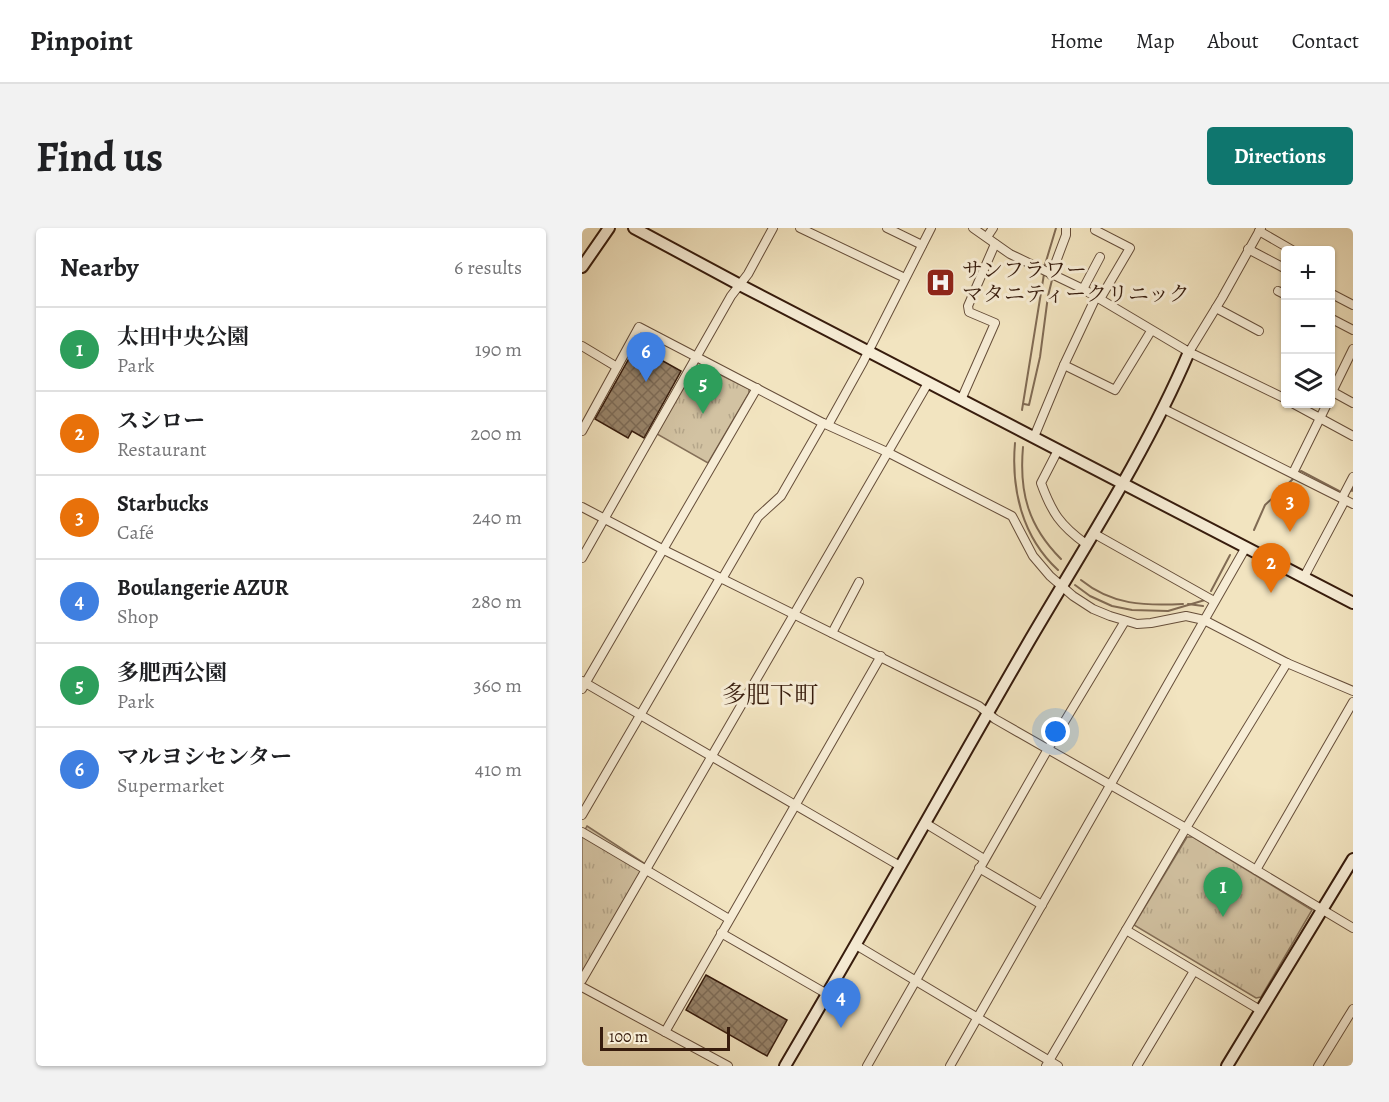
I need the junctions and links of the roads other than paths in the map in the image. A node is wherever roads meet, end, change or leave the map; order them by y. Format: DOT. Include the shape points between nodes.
graph roads {
  1 [pos="609,228"];
  2 [pos="634,228"];
  3 [pos="773,228"];
  4 [pos="800,228"];
  5 [pos="887,228"];
  6 [pos="932,228"];
  7 [pos="973,228"];
  8 [pos="993,228"];
  9 [pos="1066,228"];
  10 [pos="1095,230"];
  11 [pos="1260,230"];
  12 [pos="987,237"];
  13 [pos="995,244"];
  14 [pos="922,245"];
  15 [pos="1286,246"];
  16 [pos="1248,249"];
  17 [pos="1100,257"];
  18 [pos="1281,266"];
  19 [pos="582,267"];
  20 [pos="1046,273"];
  21 [pos="905,278"];
  22 [pos="740,285"];
  23 [pos="1083,290"];
  24 [pos="1335,296"];
  25 [pos="1098,298"];
  26 [pos="1353,305"];
  27 [pos="1216,308"];
  28 [pos="1335,321"];
  29 [pos="1353,330"];
  30 [pos="1151,331"];
  31 [pos="1259,331"];
  32 [pos="582,346"];
  33 [pos="1353,349"];
  34 [pos="869,352"];
  35 [pos="1189,352"];
  36 [pos="696,357"];
  37 [pos="1064,365"];
  38 [pos="617,367"];
  39 [pos="928,383"];
  40 [pos="1335,386"];
  41 [pos="757,388"];
  42 [pos="1335,396"];
  43 [pos="1281,397"];
  44 [pos="961,399"];
  45 [pos="1353,403"];
  46 [pos="1301,408"];
  47 [pos="1325,408"];
  48 [pos="1164,409"];
  49 [pos="1319,419"];
  50 [pos="826,424"];
  51 [pos="582,431"];
  52 [pos="1353,436"];
  53 [pos="1034,437"];
  54 [pos="1058,450"];
  55 [pos="887,452"];
  56 [pos="1293,473"];
  57 [pos="1353,477"];
  58 [pos="1123,483"];
  59 [pos="1344,499"];
  60 [pos="1353,504"];
  61 [pos="582,507"];
  62 [pos="604,520"];
  63 [pos="1093,533"];
  64 [pos="1086,544"];
  65 [pos="1246,547"];
  66 [pos="664,550"];
  67 [pos="582,558"];
  68 [pos="1304,577"];
  69 [pos="721,578"];
  70 [pos="859,582"];
  71 [pos="1061,586"];
  72 [pos="1214,601"];
  73 [pos="1353,603"];
  74 [pos="793,614"];
  75 [pos="1204,620"];
  76 [pos="1125,621"];
  77 [pos="832,633"];
  78 [pos="880,656"];
  79 [pos="1287,663"];
  80 [pos="583,685"];
  81 [pos="1353,691"];
  82 [pos="1353,702"];
  83 [pos="988,713"];
  84 [pos="640,714"];
  85 [pos="1048,749"];
  86 [pos="712,756"];
  87 [pos="1109,784"];
  88 [pos="795,804"];
  89 [pos="582,816"];
  90 [pos="925,823"];
  91 [pos="1186,828"];
  92 [pos="582,832"];
  93 [pos="1353,859"];
  94 [pos="984,860"];
  95 [pos="900,866"];
  96 [pos="979,868"];
  97 [pos="646,869"];
  98 [pos="1256,870"];
  99 [pos="1042,904"];
  100 [pos="1323,910"];
  101 [pos="729,918"];
  102 [pos="1353,928"];
  103 [pos="1126,930"];
  104 [pos="721,933"];
  105 [pos="856,945"];
  106 [pos="1194,971"];
  107 [pos="582,980"];
  108 [pos="916,981"];
  109 [pos="582,987"];
  110 [pos="827,994"];
  111 [pos="1353,1009"];
  112 [pos="1260,1010"];
  113 [pos="978,1018"];
  114 [pos="665,1032"];
  115 [pos="1048,1063"];
  116 [pos="728,1066"];
  117 [pos="785,1066"];
  118 [pos="867,1066"];
  119 [pos="950,1066"];
  120 [pos="1058,1066"];
  121 [pos="1137,1066"];
  122 [pos="1227,1066"];
  123 [pos="1318,1066"];
  1 -- 19 [label="street"];
  2 -- 22 [label="street"];
  3 -- 22 [label="street"];
  4 -- 21 [label="street"];
  5 -- 14 [label="street"];
  6 -- 14 [label="street"];
  7 -- 12 [label="street"];
  8 -- 12 [label="street"];
  9 -- 20 [label="street"];
  10 -- 25 [label="street" via="1130,248"];
  11 -- 15 [label="street"];
  11 -- 16 [label="street"];
  12 -- 13 [label="street"];
  13 -- 20 [label="street"];
  13 -- 44 [label="street" via="968,306 969,312 995,323"];
  14 -- 21 [label="street"];
  16 -- 18 [label="street"];
  16 -- 27 [label="street"];
  17 -- 23 [label="street"];
  20 -- 23 [label="street"];
  21 -- 34 [label="street"];
  22 -- 34 [label="street"];
  22 -- 36 [label="street"];
  23 -- 25 [label="street"];
  24 -- 26 [label="street"];
  25 -- 30 [label="street"];
  25 -- 37 [label="street"];
  27 -- 31 [label="street"];
  27 -- 35 [label="street"];
  28 -- 29 [label="street"];
  30 -- 35 [label="street"];
  30 -- 37 [label="street" via="1115,390"];
  32 -- 38 [label="street"];
  33 -- 40 [label="street"];
  34 -- 39 [label="street"];
  34 -- 50 [label="street"];
  35 -- 43 [label="street"];
  35 -- 48 [label="street"];
  36 -- 38 [label="street" via="639,327"];
  36 -- 41 [label="street"];
  36 -- 62 [label="street"];
  37 -- 53 [label="street"];
  38 -- 51 [label="street"];
  39 -- 44 [label="street"];
  39 -- 55 [label="street"];
  41 -- 50 [label="street"];
  41 -- 66 [label="street"];
  42 -- 45 [label="street"];
  44 -- 53 [label="street"];
  46 -- 49 [label="street"];
  47 -- 49 [label="street"];
  48 -- 56 [label="street"];
  48 -- 58 [label="street"];
  49 -- 52 [label="street"];
  49 -- 56 [label="street"];
  50 -- 55 [label="street"];
  50 -- 69 [label="street" via="781,496 758,517"];
  53 -- 54 [label="street"];
  54 -- 58 [label="street"];
  54 -- 64 [label="street" via="1041,483 1056,517"];
  55 -- 71 [label="street" via="1012,516 1033,556"];
  55 -- 74 [label="street"];
  56 -- 59 [label="street"];
  57 -- 59 [label="street"];
  58 -- 63 [label="street"];
  58 -- 65 [label="street"];
  59 -- 60 [label="street"];
  59 -- 68 [label="street"];
  61 -- 62 [label="street"];
  62 -- 66 [label="street"];
  62 -- 67 [label="street"];
  63 -- 64 [label="street"];
  63 -- 72 [label="street"];
  64 -- 71 [label="street"];
  65 -- 68 [label="street"];
  65 -- 72 [label="street"];
  66 -- 69 [label="street"];
  66 -- 80 [label="street"];
  68 -- 73 [label="street"];
  69 -- 74 [label="street"];
  69 -- 84 [label="street"];
  70 -- 77 [label="street"];
  71 -- 76 [label="street" via="1093,609"];
  71 -- 83 [label="street"];
  72 -- 75 [label="street"];
  74 -- 77 [label="street"];
  74 -- 86 [label="street"];
  75 -- 76 [label="street" via="1186,616 1151,623"];
  75 -- 79 [label="street"];
  75 -- 87 [label="street"];
  76 -- 85 [label="street"];
  77 -- 78 [label="street"];
  78 -- 83 [label="street" via="980,705"];
  78 -- 88 [label="street"];
  79 -- 81 [label="street"];
  79 -- 91 [label="street"];
  80 -- 84 [label="street"];
  82 -- 98 [label="street"];
  83 -- 85 [label="street"];
  83 -- 90 [label="street"];
  84 -- 86 [label="street"];
  84 -- 89 [label="street"];
  85 -- 87 [label="street"];
  85 -- 94 [label="street"];
  86 -- 88 [label="street"];
  86 -- 97 [label="street"];
  87 -- 91 [label="street"];
  87 -- 99 [label="street"];
  88 -- 95 [label="street"];
  88 -- 101 [label="street"];
  90 -- 94 [label="street"];
  90 -- 95 [label="street"];
  91 -- 98 [label="street"];
  91 -- 103 [label="street"];
  92 -- 97 [label="street"];
  93 -- 100 [label="street"];
  94 -- 96 [label="street"];
  95 -- 105 [label="street"];
  96 -- 99 [label="street"];
  96 -- 108 [label="street"];
  97 -- 101 [label="street"];
  97 -- 107 [label="street"];
  98 -- 100 [label="street"];
  99 -- 113 [label="street"];
  100 -- 102 [label="street"];
  100 -- 112 [label="street"];
  101 -- 104 [label="street"];
  103 -- 106 [label="street"];
  103 -- 115 [label="street"];
  104 -- 110 [label="street"];
  104 -- 114 [label="street"];
  105 -- 108 [label="street"];
  105 -- 110 [label="street"];
  106 -- 112 [label="street"];
  106 -- 121 [label="street"];
  108 -- 113 [label="street"];
  108 -- 118 [label="street"];
  109 -- 114 [label="street"];
  110 -- 117 [label="street"];
  111 -- 123 [label="street"];
  112 -- 122 [label="street"];
  113 -- 115 [label="street"];
  113 -- 119 [label="street"];
  114 -- 116 [label="street"];
  115 -- 120 [label="street"];
}
